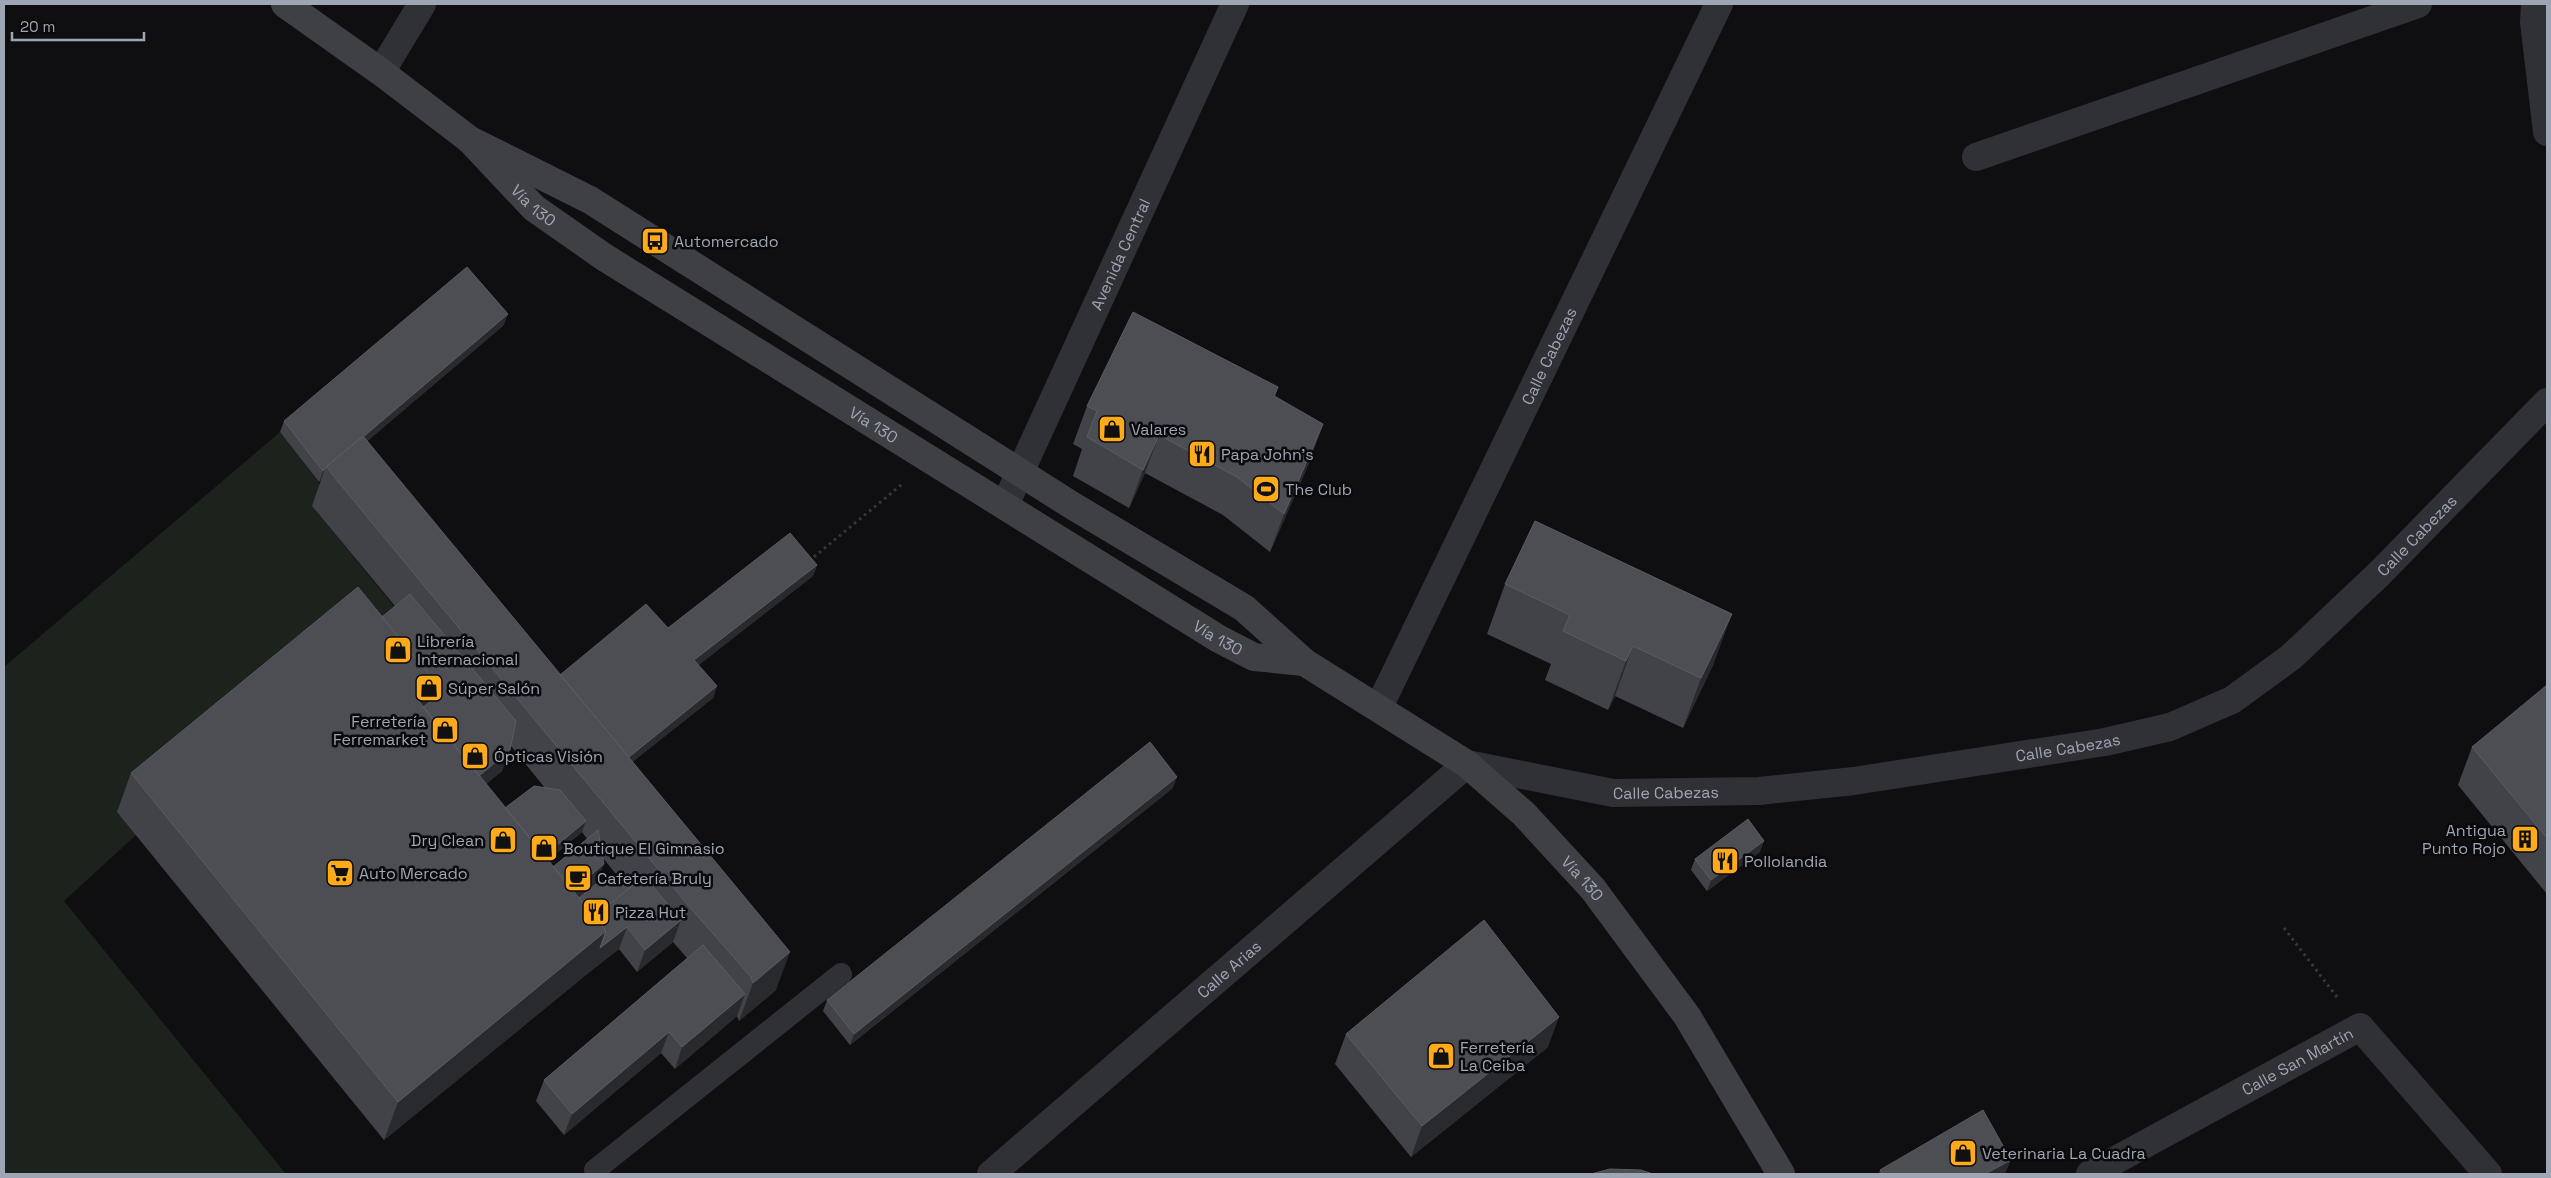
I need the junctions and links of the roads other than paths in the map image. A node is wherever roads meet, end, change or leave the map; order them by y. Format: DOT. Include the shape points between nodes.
graph roads {
  1 [pos="285,4"];
  2 [pos="422,4"];
  3 [pos="1235,4"];
  4 [pos="1719,4"];
  5 [pos="2418,4"];
  6 [pos="2535,4"];
  7 [pos="381,72"];
  8 [pos="2547,132"];
  9 [pos="470,140"];
  10 [pos="1976,158"];
  11 [pos="2547,402"];
  12 [pos="1021,472"];
  13 [pos="1005,505"];
  14 [pos="1304,662"];
  15 [pos="1378,707"];
  16 [pos="1467,764"];
  17 [pos="841,974"];
  18 [pos="595,1170"];
  19 [pos="991,1174"];
  20 [pos="1780,1174"];
  21 [pos="2090,1174"];
  22 [pos="2488,1174"];
  1 -- 7 [label="main road, Vía 130"];
  2 -- 7 [label="street"];
  3 -- 12 [label="street, Avenida Central"];
  4 -- 15 [label="street, Calle Cabezas"];
  5 -- 10 [label="street"];
  6 -- 8 [label="street" via="2534,22"];
  7 -- 9 [label="main road, Vía 130"];
  9 -- 12 [label="main road, Vía 130" via="590,200"];
  9 -- 13 [label="main road, Vía 130" via="534,208 604,257"];
  11 -- 16 [label="street, Calle Cabezas" via="2380,573 2291,658 2232,700 2170,726 2076,747 1854,781 1759,791 1613,793"];
  12 -- 13 [label="street, Avenida Central"];
  12 -- 14 [label="main road, Vía 130" via="1244,608"];
  13 -- 14 [label="main road, Vía 130" via="1254,657"];
  14 -- 15 [label="main road, Vía 130"];
  15 -- 16 [label="main road, Vía 130"];
  16 -- 19 [label="street, Calle Arias"];
  16 -- 20 [label="main road, Vía 130" via="1524,814 1593,889 1687,1016"];
  17 -- 18 [label="lane"];
  21 -- 22 [label="street, Calle San Martín" via="2360,1027"];
}
